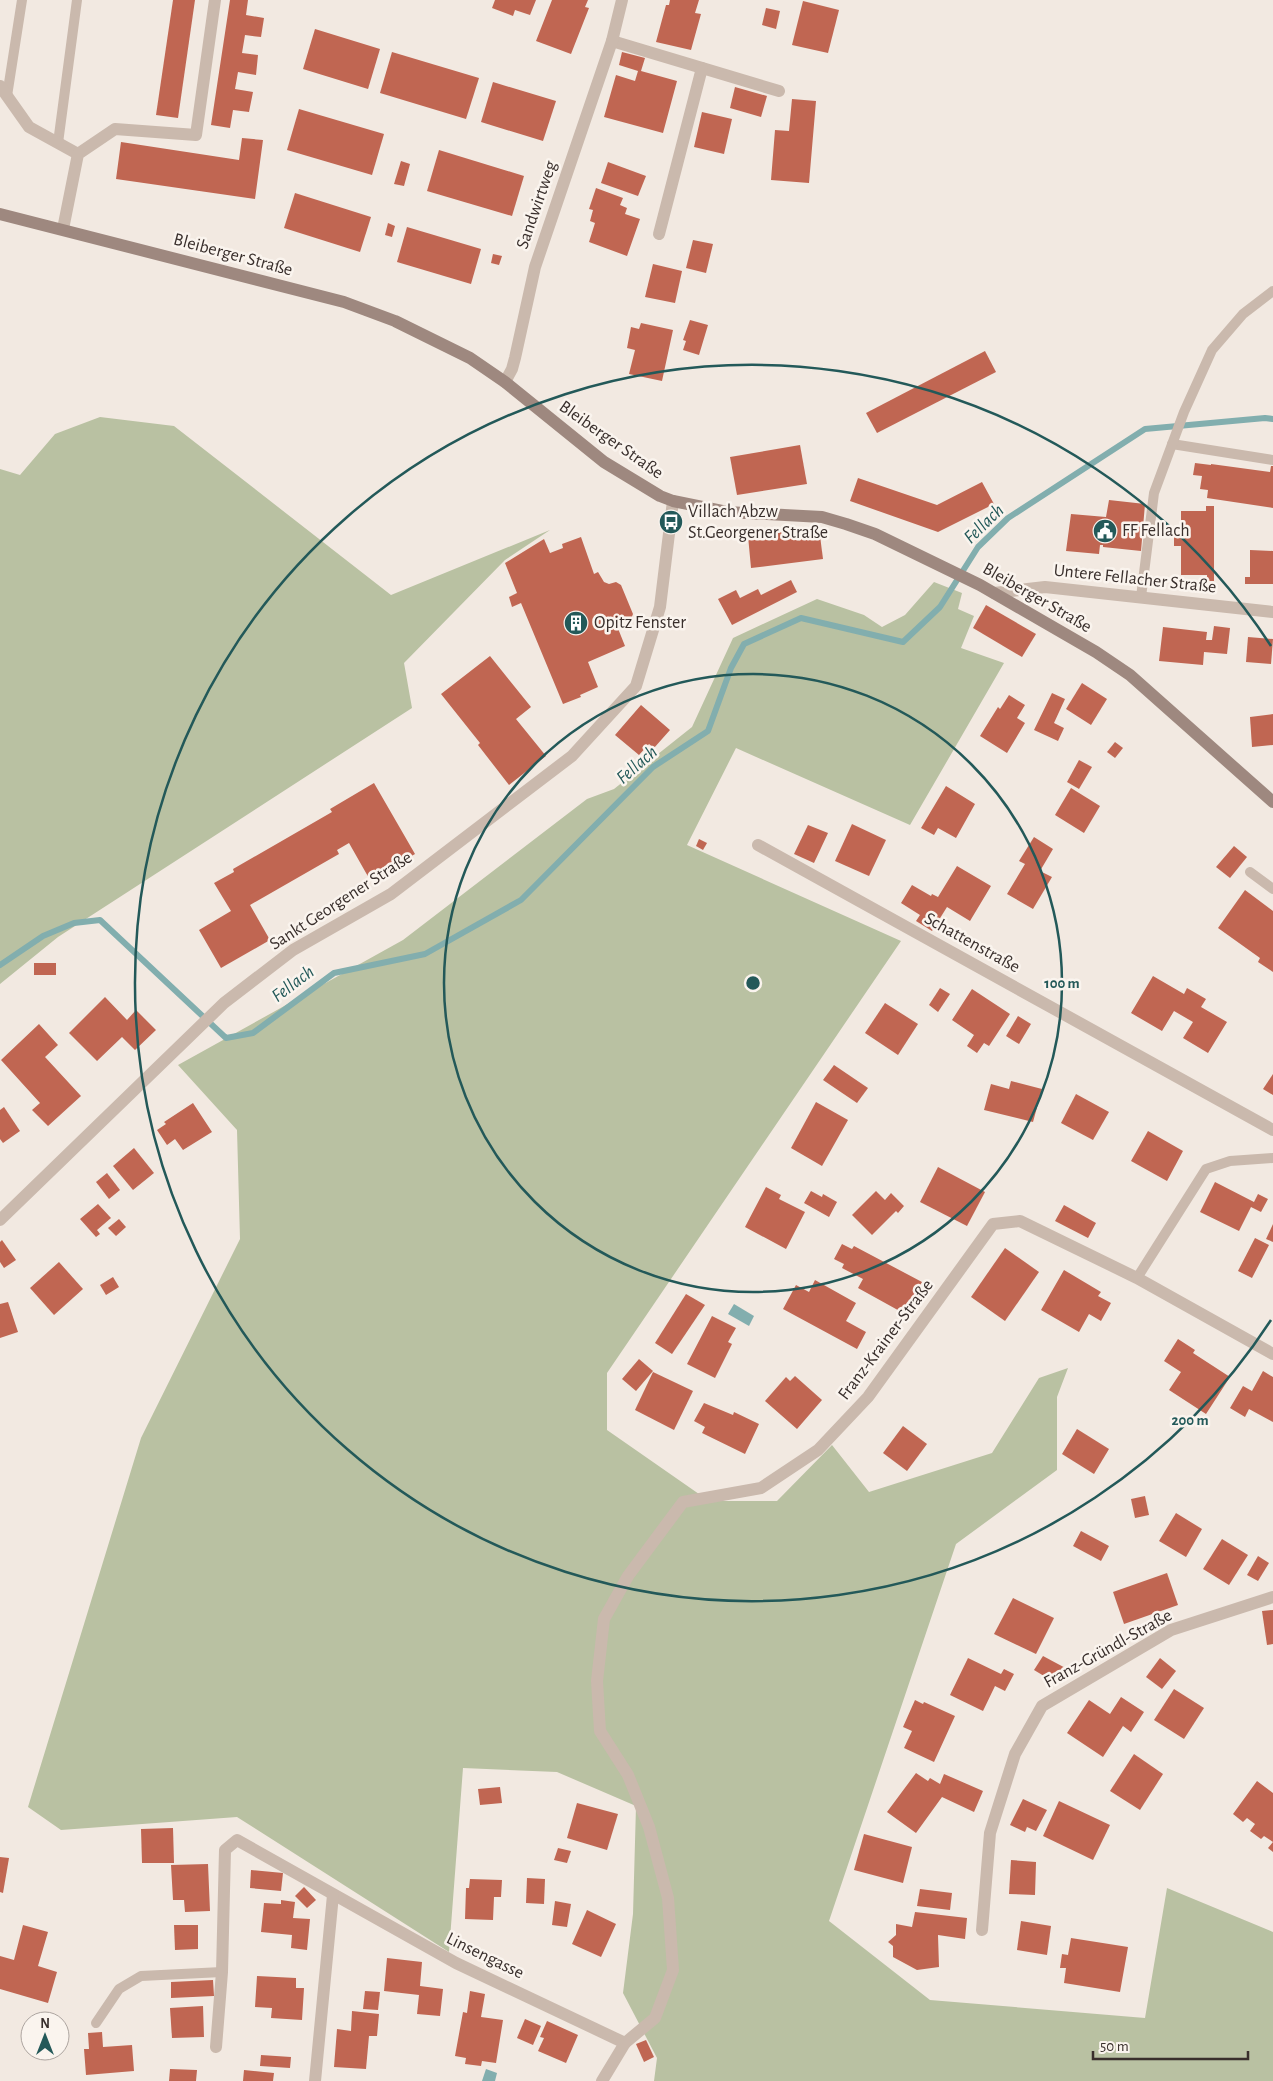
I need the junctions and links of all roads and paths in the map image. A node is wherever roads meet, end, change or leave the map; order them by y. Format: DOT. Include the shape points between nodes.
graph roads {
  1 [pos="22,0"];
  2 [pos="77,0"];
  3 [pos="215,0"];
  4 [pos="622,0"];
  5 [pos="612,41"];
  6 [pos="702,68"];
  7 [pos="4,91"];
  8 [pos="779,91"];
  9 [pos="58,143"];
  10 [pos="78,154"];
  11 [pos="0,214"];
  12 [pos="63,229"];
  13 [pos="659,234"];
  14 [pos="1273,291"];
  15 [pos="505,382"];
  16 [pos="1173,441"];
  17 [pos="1273,460"];
  18 [pos="674,501"];
  19 [pos="994,593"];
  20 [pos="1142,598"];
  21 [pos="1273,612"];
  22 [pos="1273,802"];
  23 [pos="758,846"];
  24 [pos="1250,872"];
  25 [pos="1273,889"];
  26 [pos="1273,1130"];
  27 [pos="1273,1158"];
  28 [pos="0,1220"];
  29 [pos="1137,1278"];
  30 [pos="1273,1354"];
  31 [pos="1273,1597"];
  32 [pos="332,1895"];
  33 [pos="982,1930"];
  34 [pos="222,1972"];
  35 [pos="96,2024"];
  36 [pos="625,2043"];
  37 [pos="216,2047"];
  38 [pos="315,2081"];
  39 [pos="602,2081"];
  1 -- 7 [label="lane"];
  2 -- 9 [label="lane"];
  3 -- 10 [label="street" via="196,134 115,129"];
  4 -- 5 [label="street, Sandwirtweg"];
  5 -- 6 [label="street"];
  5 -- 15 [label="street, Sandwirtweg" via="535,267 514,364"];
  6 -- 8 [label="street"];
  6 -- 13 [label="street"];
  7 -- 9 [label="street" via="29,127"];
  9 -- 10 [label="street"];
  10 -- 12 [label="street"];
  11 -- 12 [label="main road, Bleiberger Straße"];
  12 -- 15 [label="main road, Bleiberger Straße" via="373,312 437,340"];
  14 -- 16 [label="lane" via="1243,314 1212,350"];
  15 -- 18 [label="main road, Bleiberger Straße" via="604,462"];
  16 -- 17 [label="lane"];
  16 -- 20 [label="lane" via="1154,493"];
  18 -- 19 [label="main road, Bleiberger Straße" via="727,512 822,517 875,534"];
  18 -- 28 [label="street, Sankt Georgener Straße" via="660,608 636,686 572,756 391,894 294,950 224,1004"];
  19 -- 20 [label="street, Untere Fellacher Straße" via="1045,587"];
  19 -- 22 [label="main road, Bleiberger Straße" via="1130,675"];
  20 -- 21 [label="street, Untere Fellacher Straße"];
  23 -- 26 [label="street, Schattenstraße"];
  24 -- 25 [label="lane"];
  27 -- 29 [label="lane" via="1230,1161 1206,1169"];
  29 -- 30 [label="street, Franz-Krainer-Straße"];
  29 -- 36 [label="street, Franz-Krainer-Straße" via="1020,1221 993,1224 868,1397 818,1450 762,1488 683,1502 628,1576 604,1619 597,1681 600,1731 628,1775 649,1827 668,1898 673,1970 656,2018"];
  31 -- 33 [label="street, Franz-Gründl-Straße" via="1171,1630 1042,1706 1015,1754 990,1832"];
  32 -- 34 [label="street, Linsengasse" via="237,1840 225,1850"];
  32 -- 36 [label="street, Linsengasse" via="456,1963"];
  32 -- 38 [label="street"];
  34 -- 35 [label="lane" via="141,1976 119,1990"];
  34 -- 37 [label="street, Linsengasse"];
  36 -- 39 [label="street, Franz-Krainer-Straße"];
}
